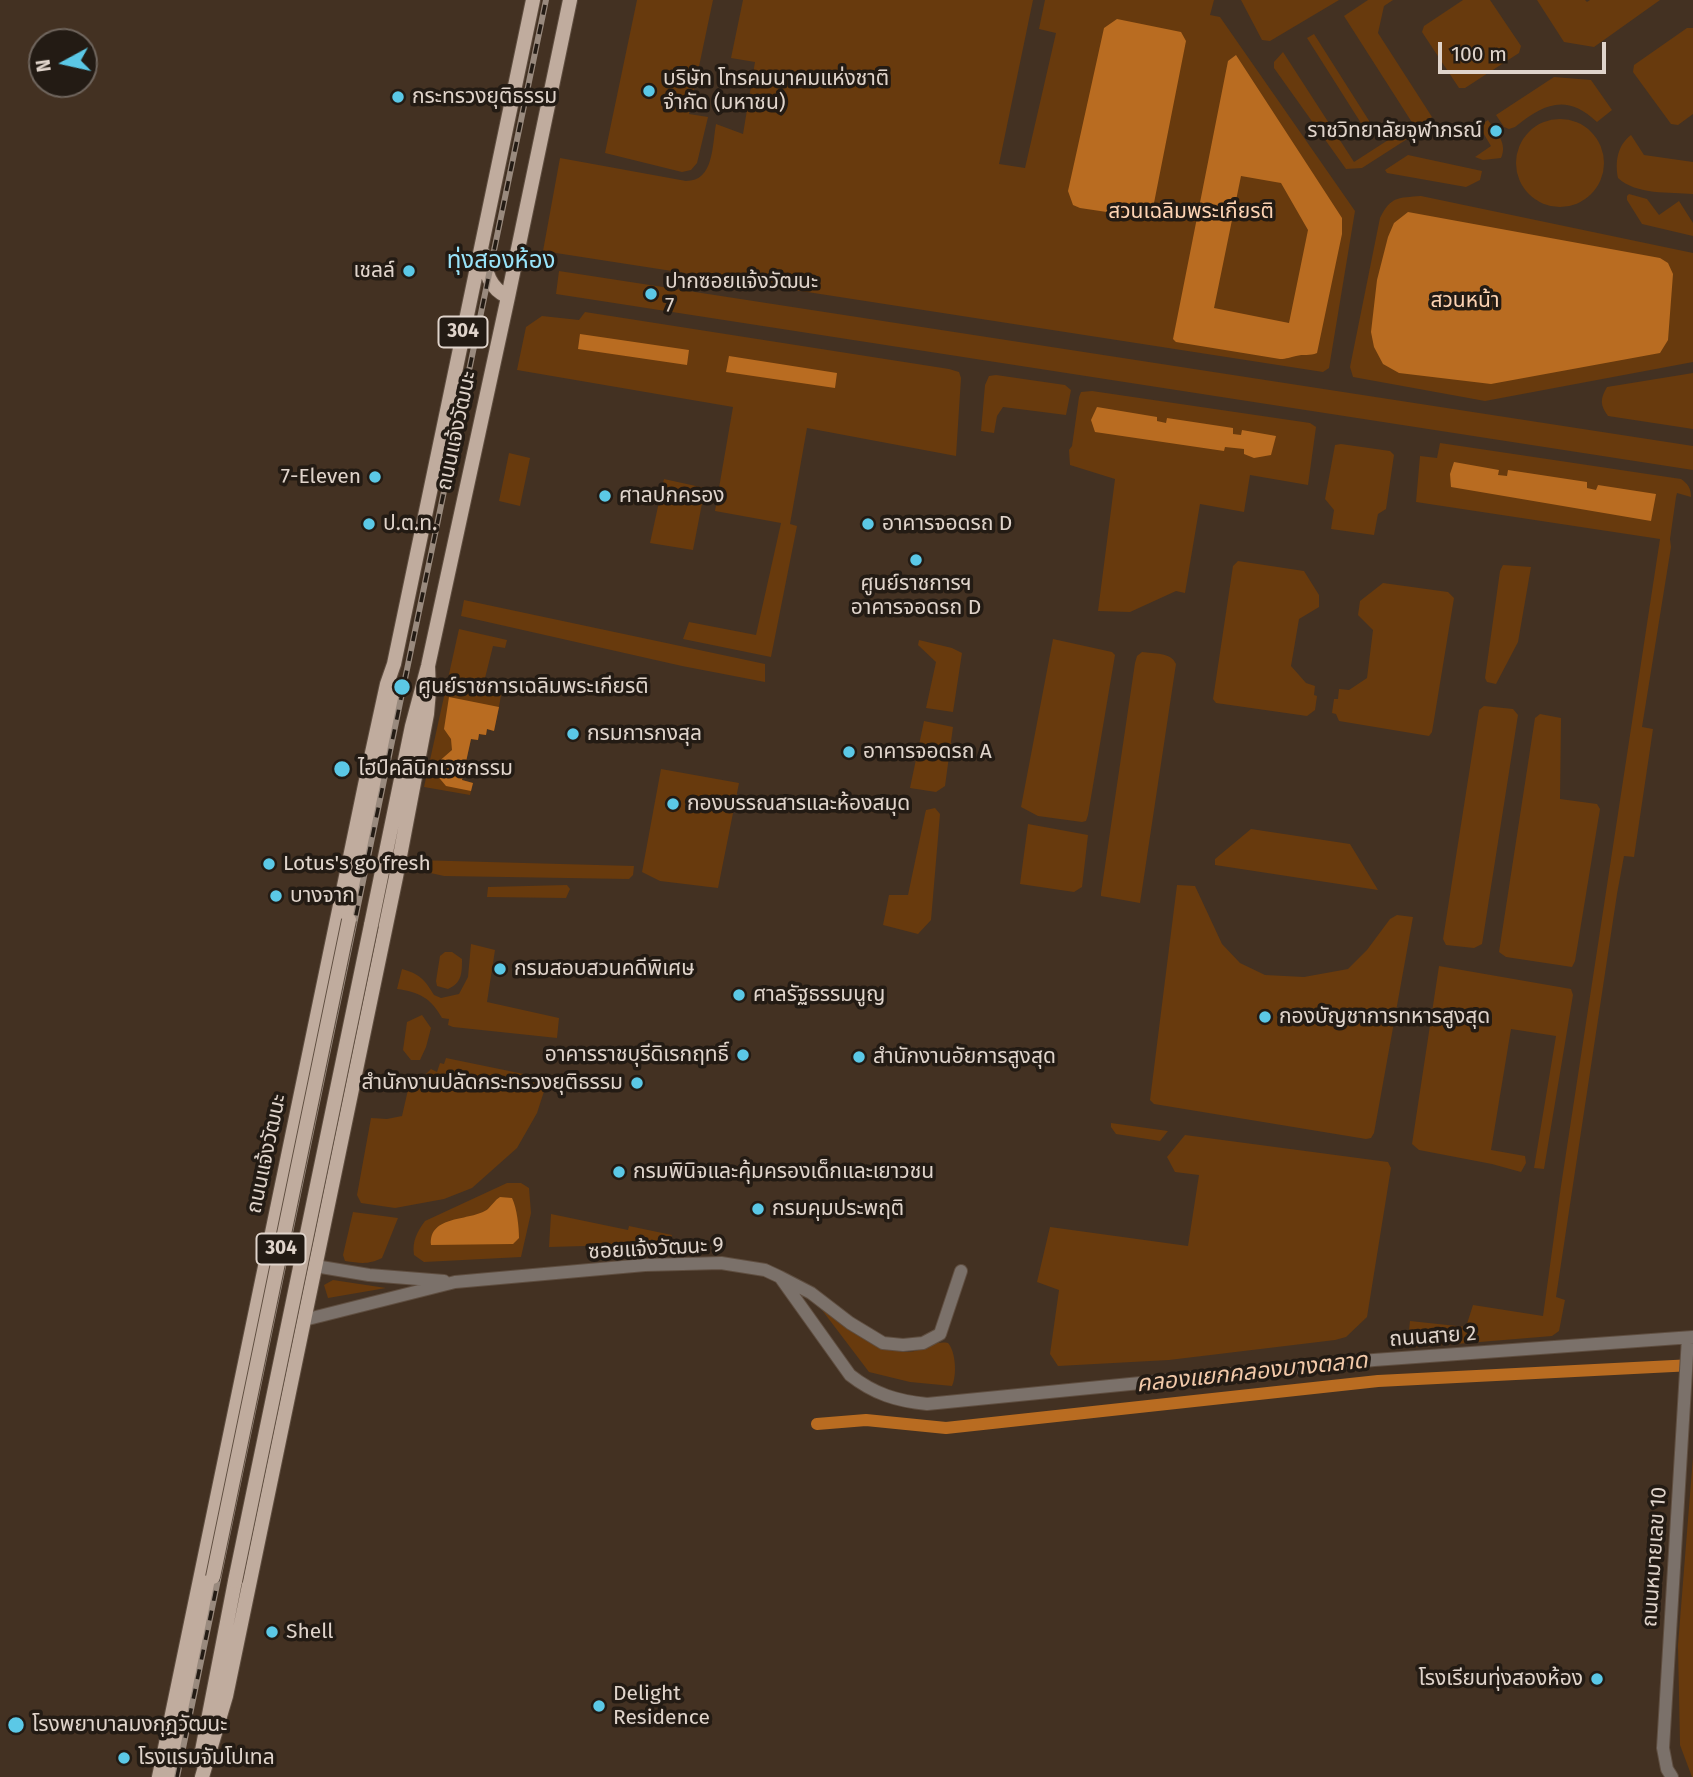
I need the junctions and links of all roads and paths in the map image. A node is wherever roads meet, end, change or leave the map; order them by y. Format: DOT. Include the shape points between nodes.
graph roads {
  1 [pos="533,0"];
  2 [pos="570,0"];
  3 [pos="482,243"];
  4 [pos="509,297"];
  5 [pos="394,664"];
  6 [pos="428,666"];
  7 [pos="280,1196"];
  8 [pos="327,1211"];
  9 [pos="267,1256"];
  10 [pos="315,1266"];
  11 [pos="961,1271"];
  12 [pos="780,1277"];
  13 [pos="454,1282"];
  14 [pos="304,1321"];
  15 [pos="1691,1338"];
  16 [pos="250,1339"];
  17 [pos="298,1345"];
  18 [pos="159,1777"];
  19 [pos="170,1777"];
  20 [pos="200,1777"];
  21 [pos="1672,1777"];
  1 -- 3 [label="main road, ถนนแจ้งวัฒนะ / 304"];
  2 -- 4 [label="main road, ถนนแจ้งวัฒนะ / 304"];
  3 -- 4 [label="main road" via="486,271 497,291"];
  3 -- 5 [label="main road, ถนนแจ้งวัฒนะ / 304"];
  4 -- 6 [label="main road, ถนนแจ้งวัฒนะ / 304"];
  5 -- 7 [label="main road, ถนนแจ้งวัฒนะ / 304"];
  5 -- 19 [label="main road, ถนนแจ้งวัฒนะ / 304, bridge" via="390,722"];
  6 -- 8 [label="main road, ถนนแจ้งวัฒนะ / 304" via="421,751"];
  6 -- 20 [label="main road, ถนนแจ้งวัฒนะ / 304, bridge" via="235,1581"];
  7 -- 8 [label="main road" via="286,1210 301,1222 320,1219"];
  7 -- 9 [label="main road, ถนนแจ้งวัฒนะ / 304"];
  8 -- 10 [label="main road, ถนนแจ้งวัฒนะ / 304"];
  9 -- 10 [label="main road"];
  9 -- 16 [label="main road, ถนนแจ้งวัฒนะ / 304"];
  10 -- 13 [label="street, ซอยแจ้งวัฒนะ 9"];
  10 -- 14 [label="main road, ถนนแจ้งวัฒนะ / 304"];
  11 -- 12 [label="street, ซอยแจ้งวัฒนะ 9" via="940,1334 923,1343 903,1345 883,1343"];
  12 -- 13 [label="street, ซอยแจ้งวัฒนะ 9" via="741,1264 685,1263"];
  12 -- 15 [label="street, ถนนสาย 2" via="850,1375 866,1387 904,1402 927,1404 1338,1363"];
  13 -- 14 [label="street, ซอยแจ้งวัฒนะ 9"];
  14 -- 17 [label="main road, ถนนแจ้งวัฒนะ / 304"];
  15 -- 21 [label="street, ถนนหมายเลข 10" via="1662,1748"];
  16 -- 17 [label="main road" via="261,1329 278,1328 294,1335"];
  16 -- 18 [label="main road, ถนนแจ้งวัฒนะ / 304"];
  17 -- 20 [label="main road, ถนนแจ้งวัฒนะ / 304" via="226,1696"];
}
